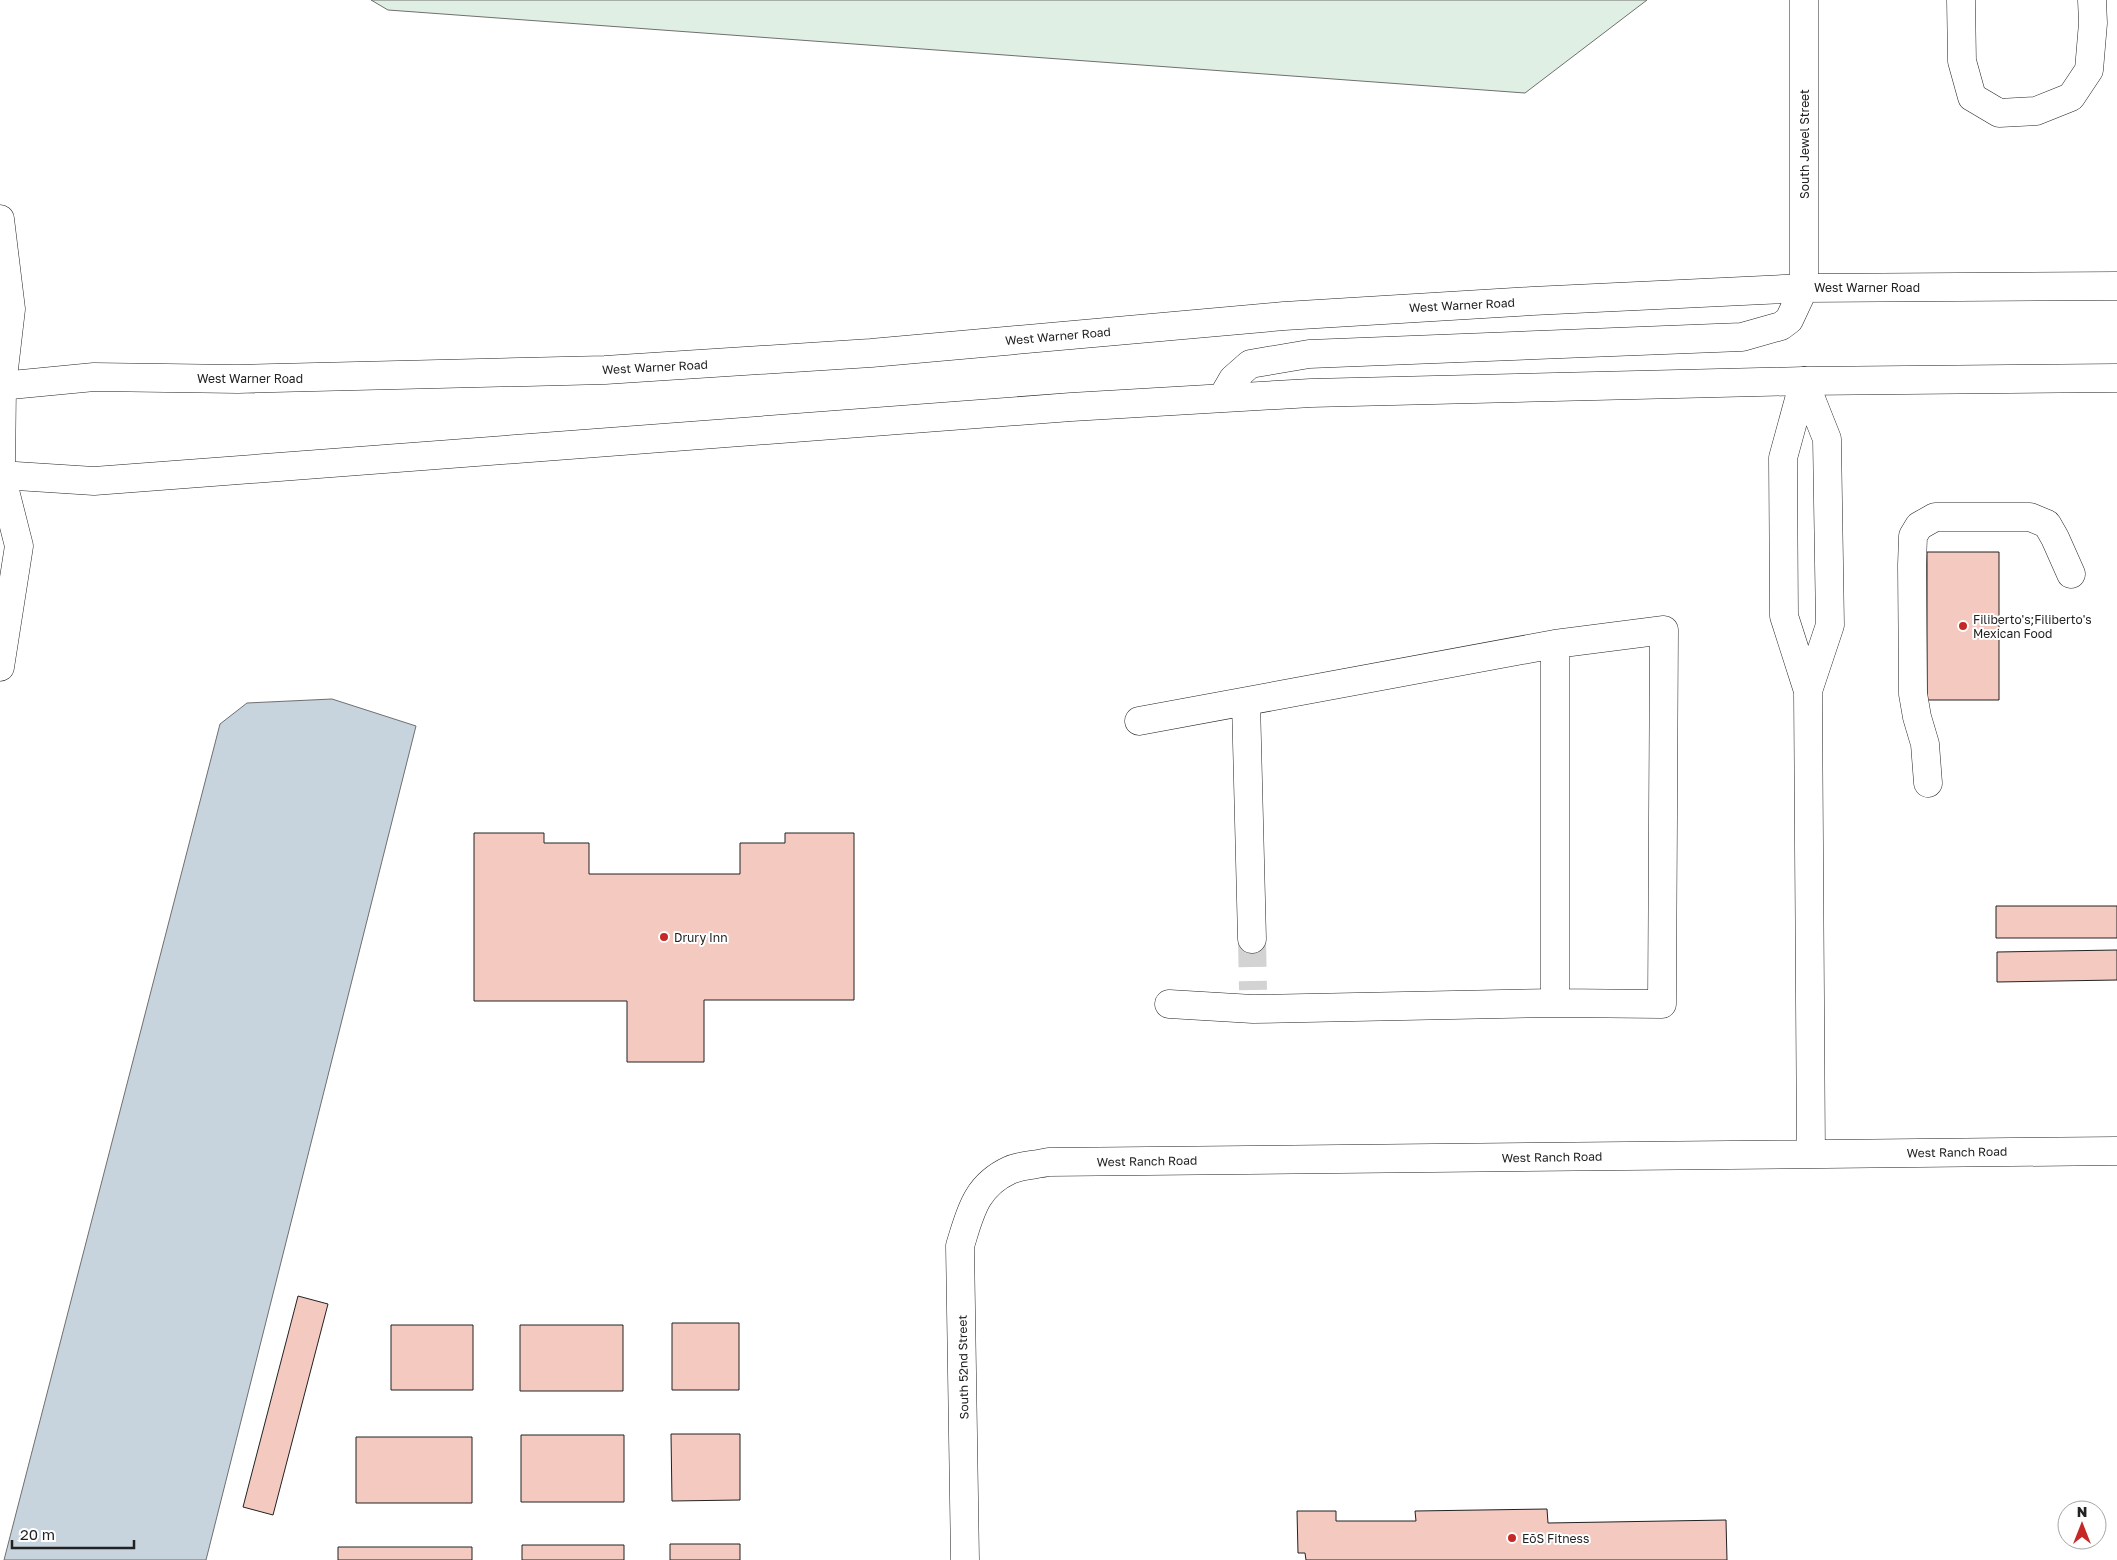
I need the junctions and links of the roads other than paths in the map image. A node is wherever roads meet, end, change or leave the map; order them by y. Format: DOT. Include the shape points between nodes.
graph roads {
  1 [pos="1804,0"];
  2 [pos="1961,0"];
  3 [pos="2092,0"];
  4 [pos="0,219"];
  5 [pos="2117,286"];
  6 [pos="1804,288"];
  7 [pos="2117,378"];
  8 [pos="1804,380"];
  9 [pos="1,386"];
  10 [pos="1222,398"];
  11 [pos="1,475"];
  12 [pos="2071,574"];
  13 [pos="1555,644"];
  14 [pos="0,667"];
  15 [pos="1808,691"];
  16 [pos="1246,702"];
  17 [pos="1139,721"];
  18 [pos="1928,783"];
  19 [pos="1252,939"];
  20 [pos="1555,1003"];
  21 [pos="1169,1004"];
  22 [pos="2117,1151"];
  23 [pos="1811,1154"];
  24 [pos="990,1182"];
  25 [pos="965,1560"];
  1 -- 6 [label="main road, South Jewel Street"];
  2 -- 3 [label="main road" via="1962,61 1972,97 1999,113 2036,110 2071,97 2089,70"];
  4 -- 9 [label="main road" via="11,309"];
  5 -- 6 [label="main road, West Warner Road"];
  6 -- 9 [label="main road, West Warner Road" via="1284,316 872,354 604,370 238,379 94,377"];
  6 -- 10 [label="main road" via="1790,320 1782,326 1742,337 1309,354 1250,364 1233,378"];
  7 -- 8 [label="main road"];
  8 -- 10 [label="main road"];
  8 -- 15 [label="main road" via="1783,458 1784,616"];
  8 -- 15 [label="main road" via="1828,439 1830,625"];
  9 -- 11 [label="main road"];
  10 -- 11 [label="main road" via="94,481"];
  11 -- 14 [label="main road" via="19,546"];
  12 -- 18 [label="main road" via="2047,524 2030,516 1935,517 1919,526 1913,536 1913,694 1925,744"];
  13 -- 16 [label="main road"];
  13 -- 20 [label="main road"];
  13 -- 20 [label="main road" via="1664,630 1662,1004"];
  15 -- 23 [label="main road"];
  16 -- 17 [label="main road"];
  16 -- 19 [label="main road"];
  20 -- 21 [label="main road" via="1253,1000"];
  22 -- 23 [label="main road, West Ranch Road"];
  23 -- 24 [label="main road, West Ranch Road" via="1048,1162 1011,1170"];
  24 -- 25 [label="main road, South 52nd Street" via="973,1203 960,1246"];
}
